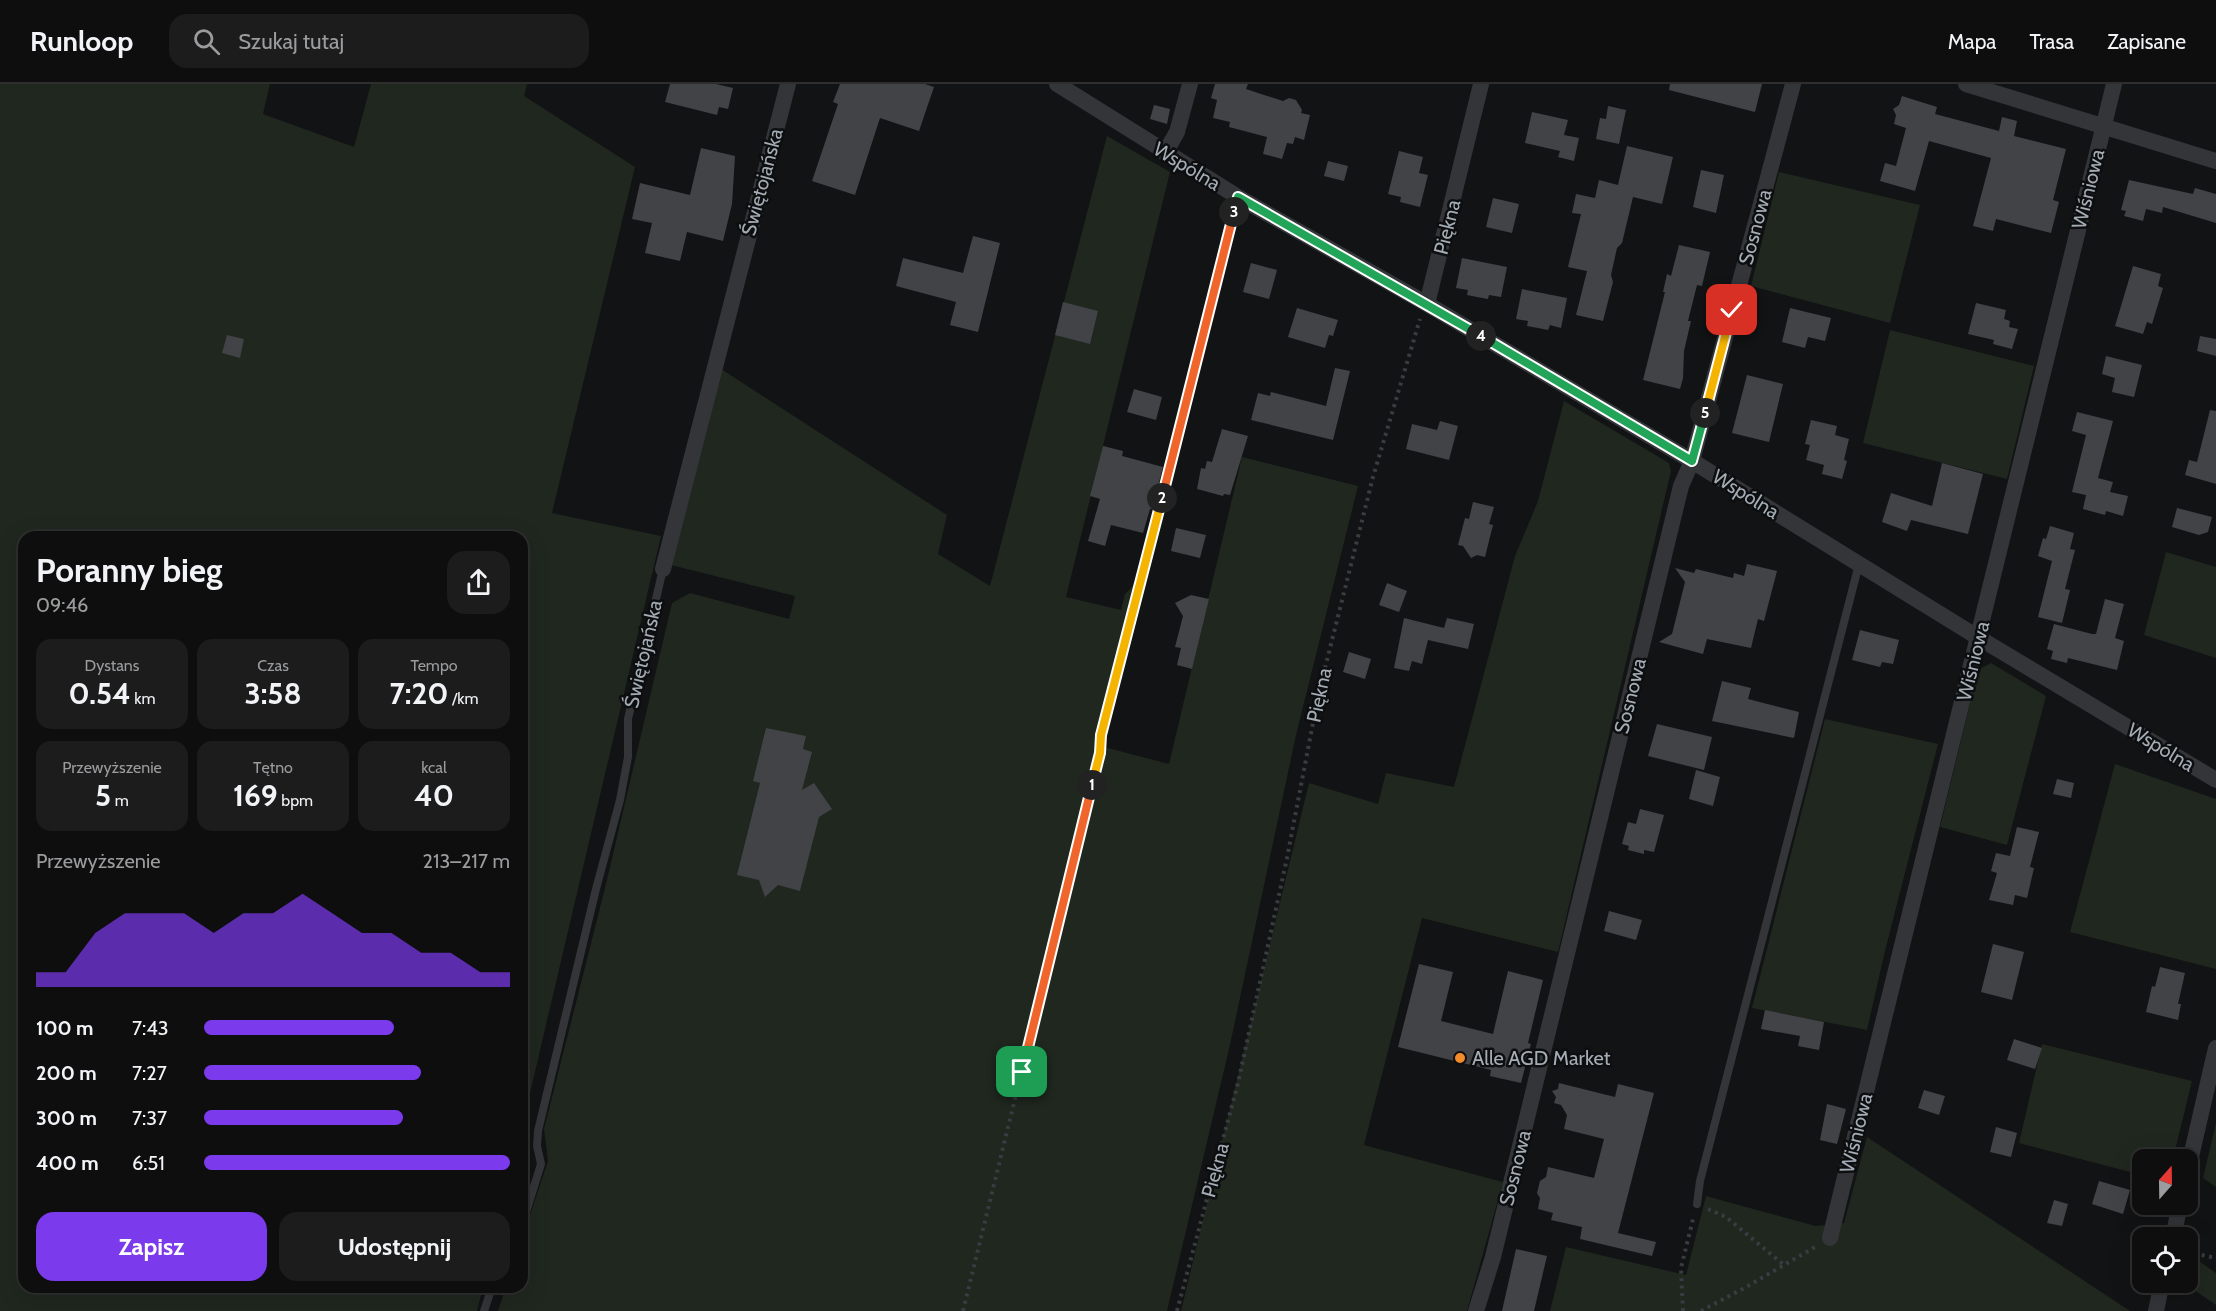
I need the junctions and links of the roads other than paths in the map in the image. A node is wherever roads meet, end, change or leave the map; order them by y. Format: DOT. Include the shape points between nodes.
graph roads {
  1 [pos="788,84"];
  2 [pos="1057,84"];
  3 [pos="1190,84"];
  4 [pos="1481,84"];
  5 [pos="1793,84"];
  6 [pos="1966,84"];
  7 [pos="2114,84"];
  8 [pos="2103,125"];
  9 [pos="1165,153"];
  10 [pos="2216,161"];
  11 [pos="1238,197"];
  12 [pos="1427,304"];
  13 [pos="1692,461"];
  14 [pos="1859,564"];
  15 [pos="663,569"];
  16 [pos="1979,638"];
  17 [pos="1100,753"];
  18 [pos="2216,780"];
  19 [pos="2216,1048"];
  20 [pos="2193,1149"];
  21 [pos="1697,1204"];
  22 [pos="528,1206"];
  23 [pos="1830,1238"];
  24 [pos="490,1293"];
  25 [pos="2160,1293"];
  26 [pos="484,1311"];
  27 [pos="1476,1311"];
  28 [pos="2156,1311"];
  1 -- 15 [label="street, Świętojańska"];
  2 -- 9 [label="street, Wspólna"];
  3 -- 9 [label="street" via="1177,132"];
  4 -- 12 [label="street, Piękna"];
  5 -- 13 [label="street, Sosnowa"];
  6 -- 8 [label="street"];
  7 -- 8 [label="street, Wiśniowa"];
  8 -- 10 [label="street"];
  8 -- 16 [label="street, Wiśniowa"];
  9 -- 11 [label="street, Wspólna"];
  11 -- 12 [label="street, Wspólna"];
  11 -- 17 [label="lane" via="1101,735"];
  12 -- 13 [label="street, Wspólna"];
  13 -- 14 [label="street, Wspólna"];
  13 -- 27 [label="street, Sosnowa" via="1681,486 1519,1155"];
  14 -- 16 [label="street, Wspólna"];
  14 -- 21 [label="lane"];
  15 -- 22 [label="lane, Świętojańska" via="628,719 628,757 620,800 538,1131 541,1164"];
  16 -- 18 [label="street, Wspólna"];
  16 -- 23 [label="street, Wiśniowa"];
  19 -- 20 [label="street"];
  24 -- 26 [label="lane"];
  25 -- 28 [label="street"];
}
